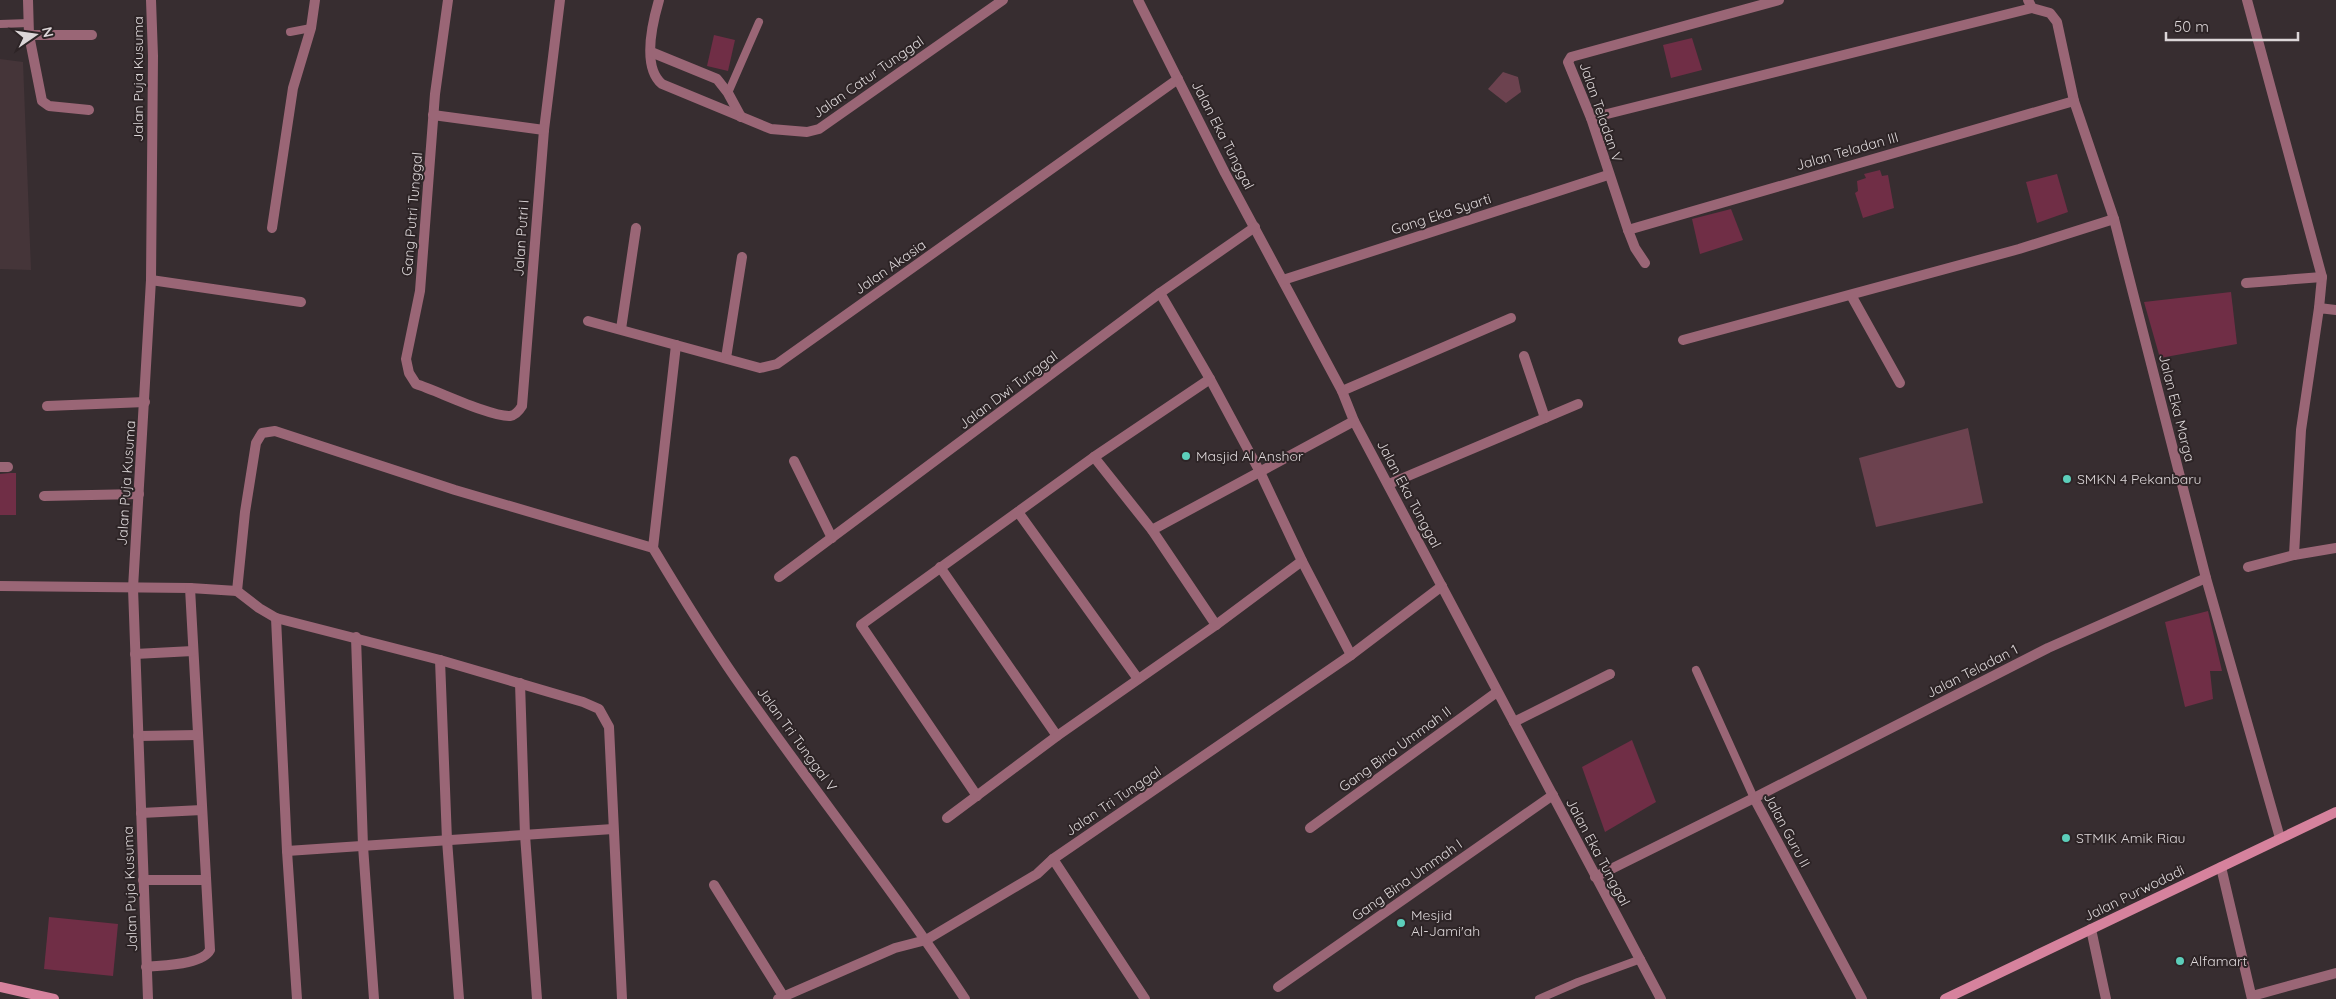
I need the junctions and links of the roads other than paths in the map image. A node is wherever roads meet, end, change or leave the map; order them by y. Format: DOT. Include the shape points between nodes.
graph roads {
  1 [pos="28,0"];
  2 [pos="151,0"];
  3 [pos="315,0"];
  4 [pos="448,0"];
  5 [pos="560,0"];
  6 [pos="659,0"];
  7 [pos="1003,0"];
  8 [pos="1138,0"];
  9 [pos="1778,0"];
  10 [pos="2247,0"];
  11 [pos="2030,4"];
  12 [pos="759,22"];
  13 [pos="29,23"];
  14 [pos="0,24"];
  15 [pos="311,28"];
  16 [pos="290,32"];
  17 [pos="29,35"];
  18 [pos="92,35"];
  19 [pos="651,52"];
  20 [pos="1178,78"];
  21 [pos="728,93"];
  22 [pos="2074,101"];
  23 [pos="89,110"];
  24 [pos="434,116"];
  25 [pos="741,116"];
  26 [pos="1591,118"];
  27 [pos="544,130"];
  28 [pos="1608,175"];
  29 [pos="2114,219"];
  30 [pos="1255,227"];
  31 [pos="272,228"];
  32 [pos="636,228"];
  33 [pos="1628,230"];
  34 [pos="742,257"];
  35 [pos="1645,263"];
  36 [pos="2322,277"];
  37 [pos="151,280"];
  38 [pos="1283,280"];
  39 [pos="2246,283"];
  40 [pos="1160,293"];
  41 [pos="1851,295"];
  42 [pos="301,302"];
  43 [pos="2319,308"];
  44 [pos="2336,310"];
  45 [pos="1511,318"];
  46 [pos="588,320"];
  47 [pos="621,329"];
  48 [pos="1683,340"];
  49 [pos="676,345"];
  50 [pos="1524,356"];
  51 [pos="726,358"];
  52 [pos="1210,379"];
  53 [pos="1900,383"];
  54 [pos="1342,391"];
  55 [pos="457,398"];
  56 [pos="145,402"];
  57 [pos="1578,404"];
  58 [pos="47,406"];
  59 [pos="1545,418"];
  60 [pos="1354,421"];
  61 [pos="1094,457"];
  62 [pos="794,461"];
  63 [pos="1260,472"];
  64 [pos="1388,484"];
  65 [pos="139,494"];
  66 [pos="44,496"];
  67 [pos="1018,512"];
  68 [pos="1152,530"];
  69 [pos="832,538"];
  70 [pos="653,548"];
  71 [pos="2336,548"];
  72 [pos="2294,555"];
  73 [pos="1302,561"];
  74 [pos="940,567"];
  75 [pos="2248,567"];
  76 [pos="779,577"];
  77 [pos="2206,578"];
  78 [pos="0,586"];
  79 [pos="1442,586"];
  80 [pos="133,588"];
  81 [pos="190,588"];
  82 [pos="237,591"];
  83 [pos="276,618"];
  84 [pos="1216,625"];
  85 [pos="356,637"];
  86 [pos="193,651"];
  87 [pos="135,654"];
  88 [pos="1351,655"];
  89 [pos="440,660"];
  90 [pos="1696,670"];
  91 [pos="1610,674"];
  92 [pos="1138,679"];
  93 [pos="520,683"];
  94 [pos="1496,692"];
  95 [pos="1514,722"];
  96 [pos="198,735"];
  97 [pos="138,736"];
  98 [pos="1057,736"];
  99 [pos="1552,795"];
  100 [pos="977,796"];
  101 [pos="1754,798"];
  102 [pos="202,810"];
  103 [pos="2336,812"];
  104 [pos="141,813"];
  105 [pos="947,818"];
  106 [pos="1310,828"];
  107 [pos="614,829"];
  108 [pos="525,835"];
  109 [pos="2280,838"];
  110 [pos="447,840"];
  111 [pos="364,846"];
  112 [pos="287,850"];
  113 [pos="1053,860"];
  114 [pos="2220,867"];
  115 [pos="1594,877"];
  116 [pos="143,880"];
  117 [pos="206,880"];
  118 [pos="714,885"];
  119 [pos="2092,929"];
  120 [pos="926,940"];
  121 [pos="1640,959"];
  122 [pos="146,967"];
  123 [pos="2336,973"];
  124 [pos="0,986"];
  125 [pos="1278,987"];
  126 [pos="2252,997"];
  127 [pos="782,998"];
  128 [pos="54,999"];
  129 [pos="148,999"];
  130 [pos="297,999"];
  131 [pos="374,999"];
  132 [pos="459,999"];
  133 [pos="537,999"];
  134 [pos="622,999"];
  135 [pos="965,999"];
  136 [pos="1145,999"];
  137 [pos="1539,999"];
  138 [pos="1661,999"];
  139 [pos="1862,999"];
  140 [pos="1945,999"];
  141 [pos="2106,999"];
  1 -- 13 [label="street"];
  2 -- 37 [label="street, Jalan Puja Kusuma"];
  3 -- 15 [label="street"];
  4 -- 24 [label="street, Gang Putri Tunggal"];
  5 -- 27 [label="street, Jalan Putri I"];
  6 -- 19 [label="street"];
  7 -- 25 [label="street, Jalan Catur Tunggal" via="818,129 807,132 771,129"];
  8 -- 20 [label="street, Jalan Eka Tunggal"];
  9 -- 26 [label="street, Jalan Teladan V" via="1571,57 1568,62"];
  10 -- 36 [label="street"];
  11 -- 22 [label="street, Jalan Eka Marga" via="2050,13 2058,22"];
  11 -- 26 [label="street"];
  12 -- 21 [label="lane"];
  13 -- 14 [label="lane"];
  13 -- 17 [label="street"];
  15 -- 16 [label="lane"];
  15 -- 31 [label="street" via="293,88"];
  17 -- 18 [label="street"];
  17 -- 23 [label="street" via="42,101 49,106"];
  19 -- 21 [label="street" via="717,79"];
  19 -- 25 [label="street, Jalan Catur Tunggal" via="655,78 662,84"];
  20 -- 30 [label="street, Jalan Eka Tunggal"];
  20 -- 51 [label="street, Jalan Akasia" via="777,364 760,368"];
  21 -- 25 [label="street"];
  22 -- 29 [label="street, Jalan Eka Marga"];
  22 -- 33 [label="street, Jalan Teladan III"];
  24 -- 27 [label="street"];
  24 -- 55 [label="street, Gang Putri Tunggal" via="420,291 406,359 409,374 416,384"];
  26 -- 28 [label="street, Jalan Teladan V"];
  27 -- 55 [label="street, Jalan Putri I" via="522,406 512,416 494,413"];
  28 -- 33 [label="street, Jalan Teladan V"];
  28 -- 38 [label="street, Gang Eka Syarti"];
  29 -- 41 [label="street"];
  29 -- 77 [label="street, Jalan Eka Marga"];
  30 -- 38 [label="street, Jalan Eka Tunggal"];
  30 -- 40 [label="street, Jalan Dwi Tunggal"];
  32 -- 47 [label="street"];
  33 -- 35 [label="street, Jalan Teladan V"];
  34 -- 51 [label="street"];
  36 -- 39 [label="street"];
  36 -- 43 [label="street"];
  37 -- 42 [label="street"];
  37 -- 56 [label="street, Jalan Puja Kusuma"];
  38 -- 54 [label="street, Jalan Eka Tunggal"];
  40 -- 52 [label="street"];
  40 -- 69 [label="street, Jalan Dwi Tunggal"];
  41 -- 48 [label="street"];
  41 -- 53 [label="street"];
  43 -- 44 [label="street"];
  43 -- 72 [label="street" via="2301,430"];
  45 -- 54 [label="street"];
  46 -- 47 [label="street, Jalan Akasia"];
  47 -- 49 [label="street, Jalan Akasia"];
  49 -- 51 [label="street, Jalan Akasia"];
  49 -- 70 [label="street"];
  50 -- 59 [label="street"];
  52 -- 61 [label="street"];
  52 -- 63 [label="street"];
  54 -- 60 [label="street, Jalan Eka Tunggal"];
  56 -- 58 [label="street"];
  56 -- 65 [label="street, Jalan Puja Kusuma"];
  57 -- 59 [label="street"];
  59 -- 64 [label="street"];
  60 -- 63 [label="street"];
  60 -- 64 [label="street, Jalan Eka Tunggal"];
  61 -- 67 [label="street"];
  61 -- 68 [label="street"];
  62 -- 69 [label="street"];
  63 -- 68 [label="street"];
  63 -- 73 [label="street"];
  64 -- 79 [label="street, Jalan Eka Tunggal"];
  65 -- 66 [label="street"];
  65 -- 80 [label="street, Jalan Puja Kusuma"];
  67 -- 74 [label="street"];
  67 -- 92 [label="street"];
  68 -- 84 [label="street"];
  69 -- 76 [label="street, Jalan Dwi Tunggal"];
  70 -- 82 [label="street" via="455,490 275,431 262,433 256,443"];
  70 -- 120 [label="street, Jalan Tri Tunggal V" via="736,680"];
  71 -- 72 [label="street"];
  72 -- 75 [label="street"];
  73 -- 84 [label="street"];
  73 -- 88 [label="street"];
  74 -- 98 [label="street"];
  74 -- 100 [label="street" via="861,625"];
  77 -- 101 [label="street, Jalan Teladan 1" via="2048,648"];
  77 -- 109 [label="street, Jalan Eka Marga"];
  78 -- 80 [label="street"];
  79 -- 88 [label="street, Jalan Tri Tunggal"];
  79 -- 94 [label="street, Jalan Eka Tunggal"];
  80 -- 81 [label="street"];
  80 -- 87 [label="street, Jalan Puja Kusuma"];
  81 -- 82 [label="street"];
  81 -- 86 [label="street"];
  82 -- 83 [label="street"];
  83 -- 85 [label="street"];
  83 -- 112 [label="street"];
  84 -- 92 [label="street"];
  85 -- 89 [label="street"];
  85 -- 111 [label="street"];
  86 -- 87 [label="street"];
  86 -- 96 [label="street"];
  87 -- 97 [label="street, Jalan Puja Kusuma"];
  88 -- 113 [label="street, Jalan Tri Tunggal"];
  89 -- 93 [label="street"];
  89 -- 110 [label="street"];
  90 -- 101 [label="lane, Jalan Guru II"];
  91 -- 95 [label="street"];
  92 -- 98 [label="street"];
  93 -- 107 [label="street" via="599,709 609,727"];
  93 -- 108 [label="street"];
  94 -- 95 [label="street, Jalan Eka Tunggal"];
  94 -- 106 [label="street, Gang Bina Ummah II"];
  95 -- 99 [label="street, Jalan Eka Tunggal"];
  96 -- 97 [label="street"];
  96 -- 102 [label="street"];
  97 -- 104 [label="street, Jalan Puja Kusuma"];
  98 -- 100 [label="street"];
  99 -- 115 [label="street, Jalan Eka Tunggal"];
  99 -- 125 [label="street, Gang Bina Ummah I"];
  100 -- 105 [label="street"];
  101 -- 115 [label="street, Jalan Teladan 1"];
  101 -- 139 [label="street, Jalan Guru II"];
  102 -- 104 [label="street"];
  102 -- 117 [label="street"];
  103 -- 109 [label="street, Jalan Purwodadi"];
  104 -- 116 [label="street, Jalan Puja Kusuma"];
  107 -- 108 [label="street"];
  107 -- 134 [label="street"];
  108 -- 110 [label="street"];
  108 -- 133 [label="street"];
  109 -- 114 [label="street, Jalan Purwodadi"];
  110 -- 111 [label="street"];
  110 -- 132 [label="street"];
  111 -- 112 [label="street"];
  111 -- 131 [label="street"];
  112 -- 130 [label="street"];
  113 -- 120 [label="street, Jalan Tri Tunggal" via="1038,874"];
  113 -- 136 [label="street"];
  114 -- 119 [label="street, Jalan Purwodadi"];
  114 -- 126 [label="street"];
  115 -- 121 [label="street, Jalan Eka Tunggal"];
  116 -- 117 [label="street"];
  116 -- 122 [label="street, Jalan Puja Kusuma"];
  117 -- 122 [label="street" via="210,950 207,956 196,961"];
  118 -- 127 [label="street"];
  119 -- 140 [label="street, Jalan Purwodadi"];
  119 -- 141 [label="street"];
  120 -- 127 [label="street, Jalan Tri Tunggal" via="895,948"];
  120 -- 135 [label="street, Jalan Tri Tunggal V"];
  121 -- 137 [label="lane"];
  121 -- 138 [label="street, Jalan Eka Tunggal"];
  122 -- 129 [label="street, Jalan Puja Kusuma"];
  123 -- 126 [label="street"];
  124 -- 128 [label="street"];
}
